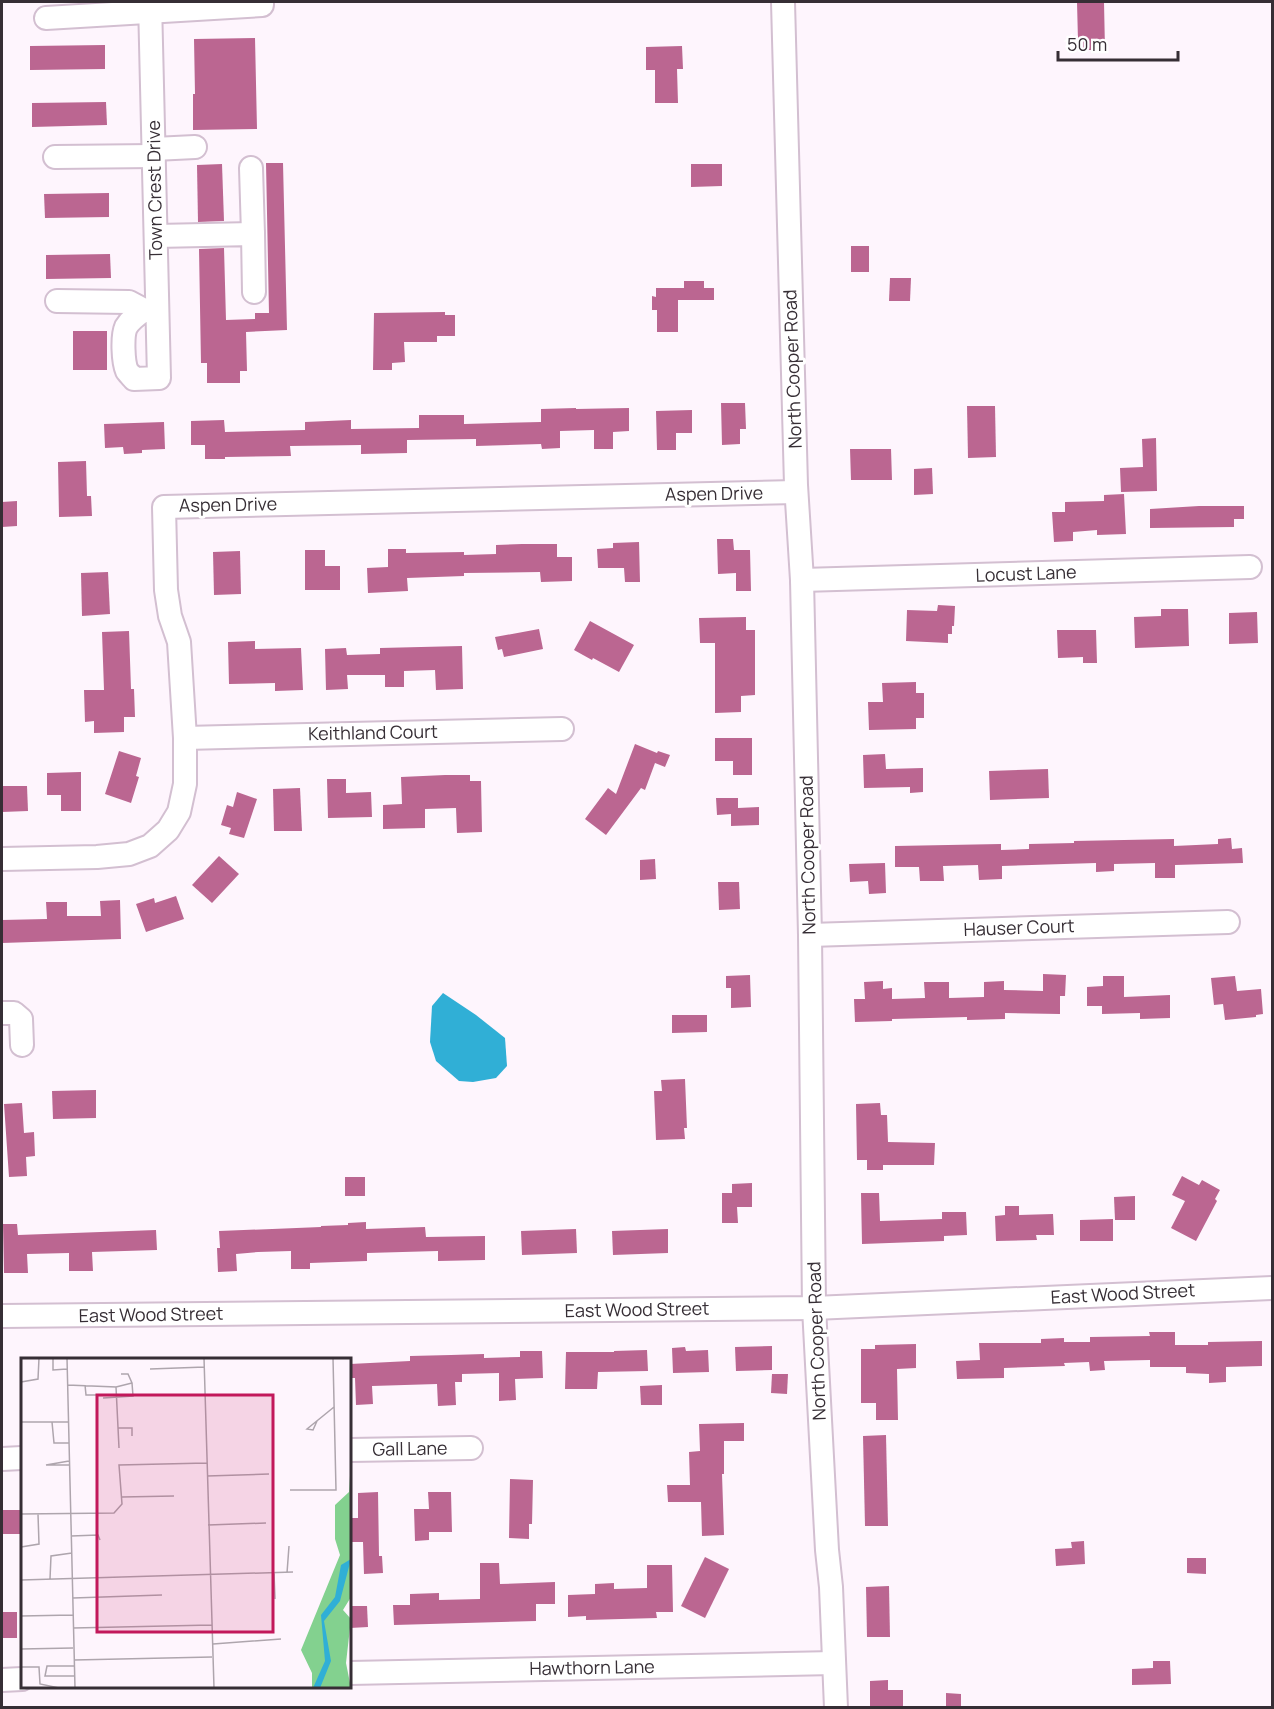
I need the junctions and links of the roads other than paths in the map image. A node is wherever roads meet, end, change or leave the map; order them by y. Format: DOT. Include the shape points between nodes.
graph roads {
  1 [pos="262,2"];
  2 [pos="783,2"];
  3 [pos="150,6"];
  4 [pos="46,18"];
  5 [pos="195,147"];
  6 [pos="154,152"];
  7 [pos="55,157"];
  8 [pos="251,168"];
  9 [pos="253,234"];
  10 [pos="156,236"];
  11 [pos="254,292"];
  12 [pos="57,301"];
  13 [pos="151,310"];
  14 [pos="796,492"];
  15 [pos="1250,567"];
  16 [pos="802,580"];
  17 [pos="562,729"];
  18 [pos="185,738"];
  19 [pos="2,859"];
  20 [pos="1228,922"];
  21 [pos="810,935"];
  22 [pos="2,1013"];
  23 [pos="22,1045"];
  24 [pos="1272,1288"];
  25 [pos="814,1308"];
  26 [pos="2,1316"];
  27 [pos="471,1448"];
  28 [pos="351,1450"];
  29 [pos="21,1458"];
  30 [pos="2,1459"];
  31 [pos="834,1663"];
  32 [pos="351,1673"];
  33 [pos="2,1680"];
  34 [pos="21,1680"];
  35 [pos="836,1707"];
  1 -- 3 [label="street"];
  2 -- 14 [label="street, North Cooper Road"];
  3 -- 4 [label="street"];
  3 -- 6 [label="street, Town Crest Drive"];
  5 -- 6 [label="street"];
  6 -- 7 [label="street"];
  6 -- 10 [label="street, Town Crest Drive"];
  8 -- 9 [label="street"];
  9 -- 10 [label="street"];
  9 -- 11 [label="street"];
  10 -- 13 [label="street, Town Crest Drive"];
  12 -- 13 [label="street" via="129,302"];
  13 -- 13 [label="street, Town Crest Drive" via="159,378 134,379 127,371 124,336 131,320"];
  14 -- 16 [label="street, North Cooper Road"];
  14 -- 18 [label="street, Aspen Drive" via="164,507 166,590 179,642"];
  15 -- 16 [label="street, Locust Lane"];
  16 -- 21 [label="street, North Cooper Road"];
  17 -- 18 [label="street, Keithland Court"];
  18 -- 19 [label="street, Aspen Drive" via="185,784 179,812 168,830 150,846 129,854 97,857"];
  20 -- 21 [label="street, Hauser Court"];
  21 -- 25 [label="street, North Cooper Road"];
  22 -- 23 [label="street" via="14,1013 21,1019"];
  24 -- 25 [label="street, East Wood Street"];
  25 -- 26 [label="street, East Wood Street"];
  25 -- 31 [label="street, North Cooper Road"];
  27 -- 28 [label="street, Gall Lane"];
  29 -- 30 [label="street"];
  31 -- 32 [label="street, Hawthorn Lane"];
  31 -- 35 [label="street, North Cooper Road"];
  33 -- 34 [label="street"];
}
